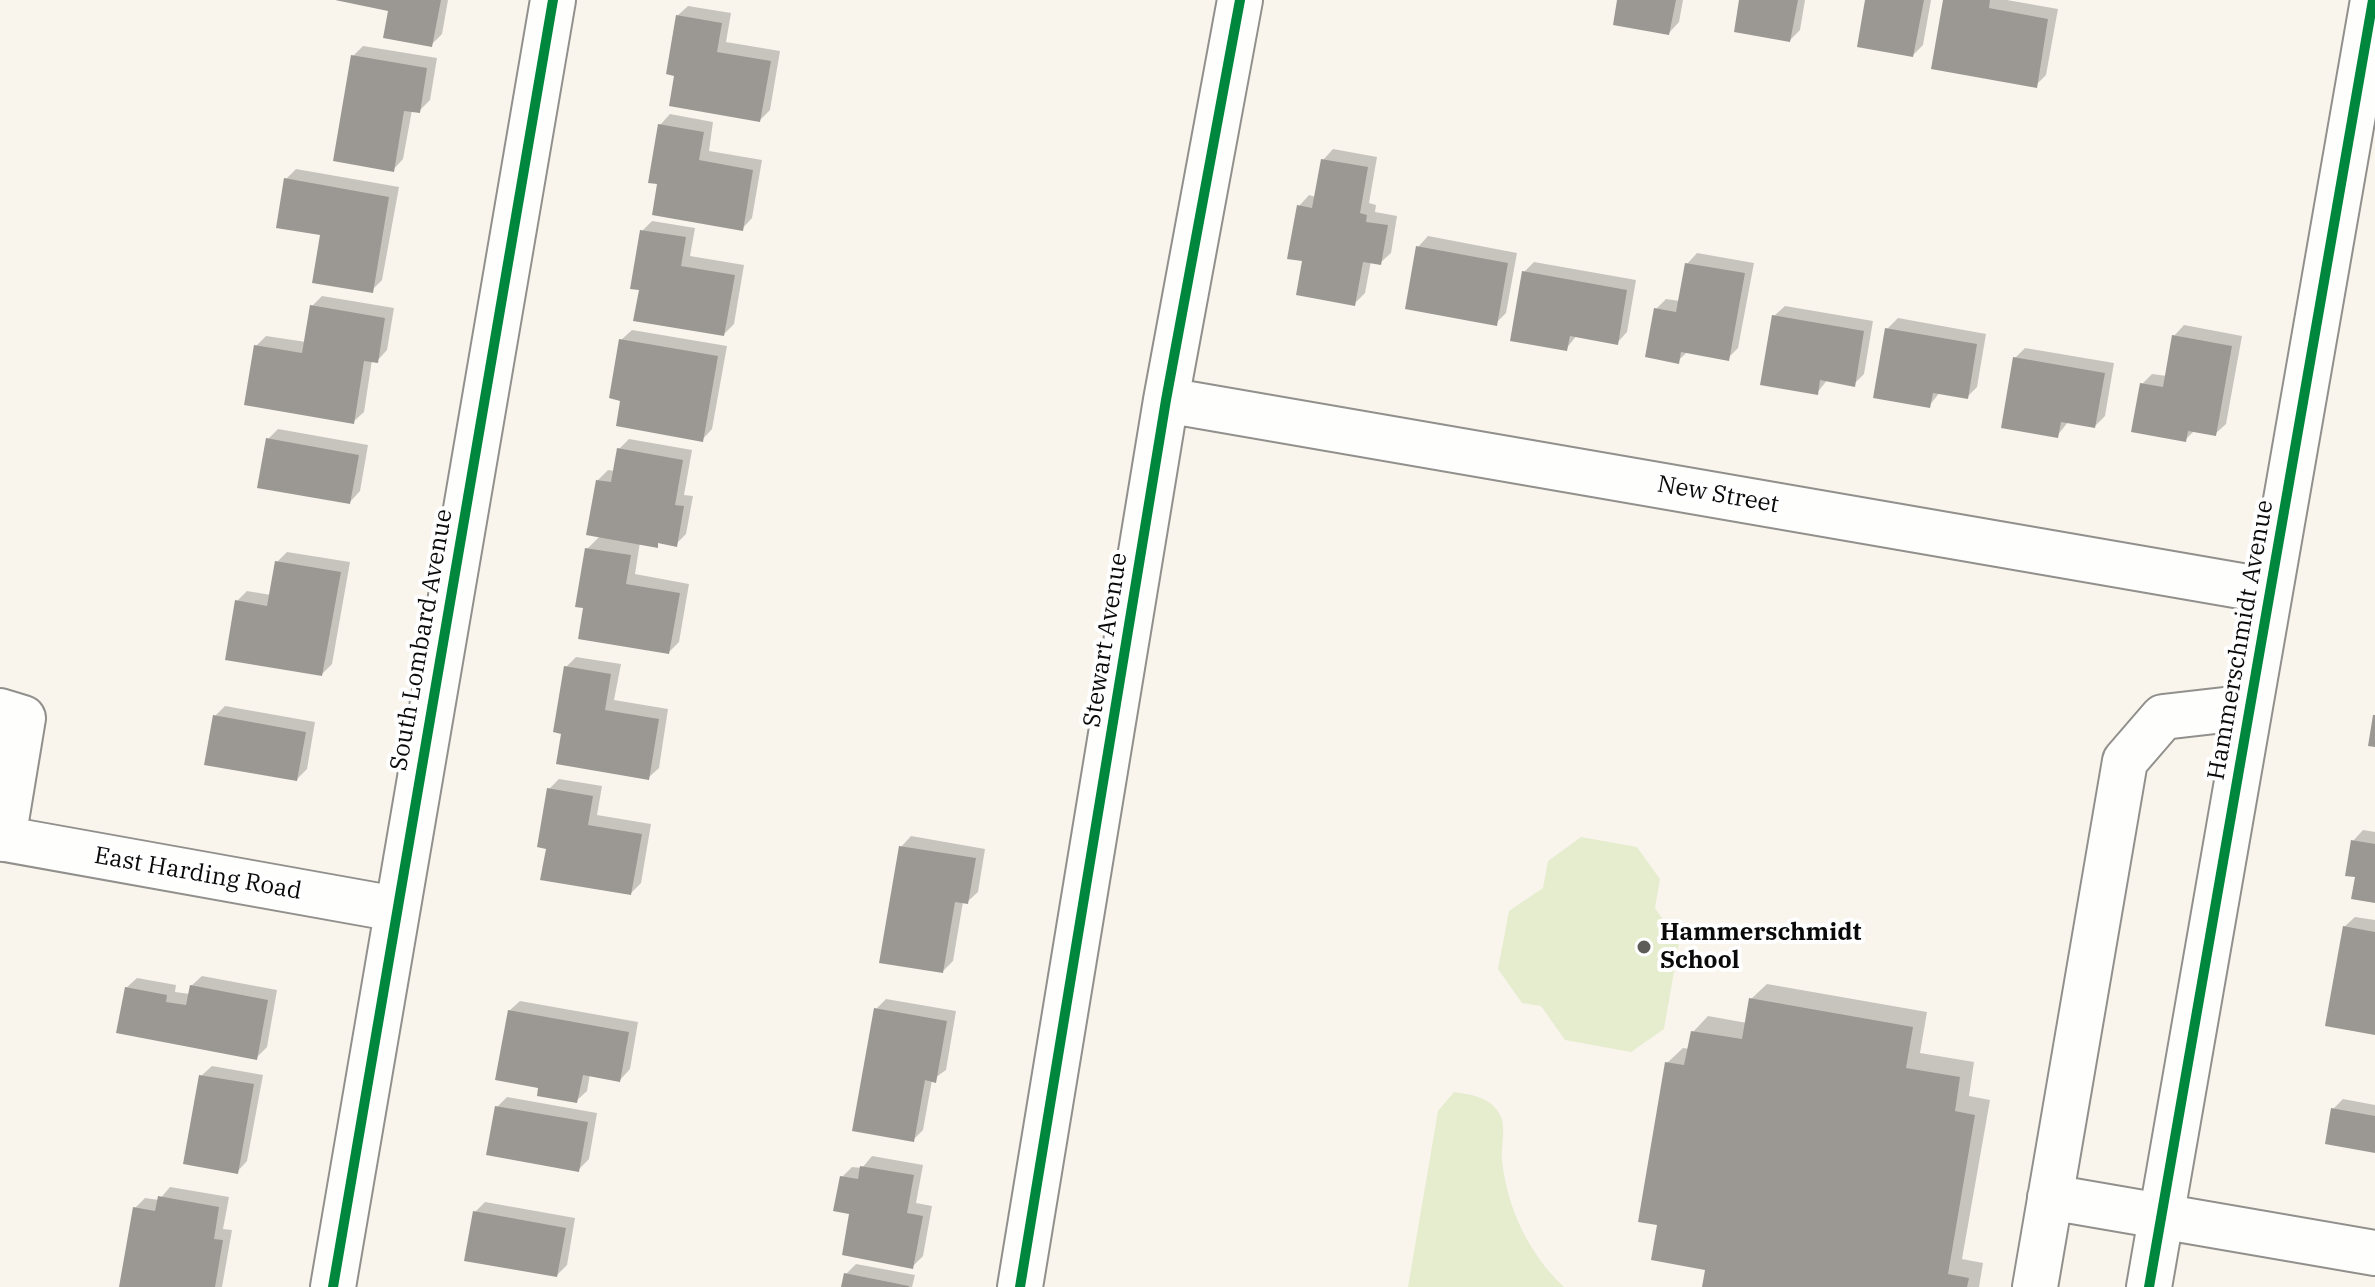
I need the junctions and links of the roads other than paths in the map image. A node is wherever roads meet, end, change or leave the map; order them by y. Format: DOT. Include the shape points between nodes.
graph roads {
  1 [pos="553,0"];
  2 [pos="1240,0"];
  3 [pos="2373,0"];
  4 [pos="1166,400"];
  5 [pos="2270,591"];
  6 [pos="2250,707"];
  7 [pos="0,711"];
  8 [pos="2,839"];
  9 [pos="396,909"];
  10 [pos="2050,1197"];
  11 [pos="2161,1216"];
  12 [pos="2375,1253"];
  13 [pos="333,1287"];
  14 [pos="1020,1287"];
  15 [pos="2035,1287"];
  16 [pos="2149,1287"];
  1 -- 9 [label="street, South Lombard Avenue"];
  2 -- 4 [label="street, Stewart Avenue"];
  3 -- 5 [label="street, Hammerschmidt Avenue"];
  4 -- 5 [label="street, New Street"];
  4 -- 14 [label="street, Stewart Avenue"];
  5 -- 6 [label="street, Hammerschmidt Avenue"];
  6 -- 10 [label="street" via="2163,717 2125,761"];
  6 -- 11 [label="street, Hammerschmidt Avenue"];
  7 -- 8 [label="street" via="23,718"];
  8 -- 9 [label="street, East Harding Road"];
  9 -- 13 [label="street, South Lombard Avenue"];
  10 -- 11 [label="street"];
  10 -- 15 [label="street"];
  11 -- 12 [label="street"];
  11 -- 16 [label="street, Hammerschmidt Avenue"];
}
